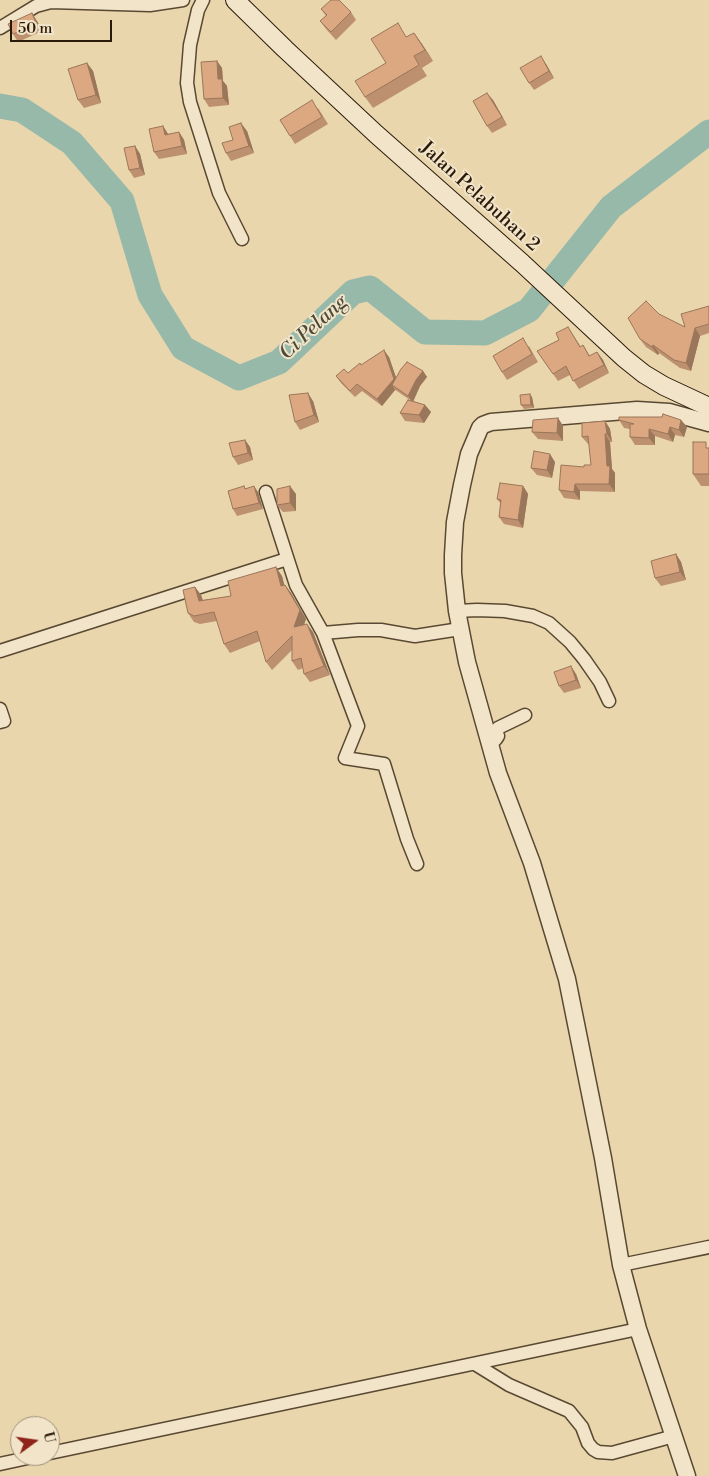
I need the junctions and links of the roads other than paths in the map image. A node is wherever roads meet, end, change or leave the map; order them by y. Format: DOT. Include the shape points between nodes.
graph roads {
  1 [pos="183,0"];
  2 [pos="203,0"];
  3 [pos="236,0"];
  4 [pos="0,28"];
  5 [pos="242,239"];
  6 [pos="709,407"];
  7 [pos="709,423"];
  8 [pos="266,492"];
  9 [pos="287,559"];
  10 [pos="457,611"];
  11 [pos="460,629"];
  12 [pos="323,633"];
  13 [pos="0,651"];
  14 [pos="609,701"];
  15 [pos="0,709"];
  16 [pos="525,715"];
  17 [pos="0,722"];
  18 [pos="490,745"];
  19 [pos="417,864"];
  20 [pos="709,1247"];
  21 [pos="621,1265"];
  22 [pos="638,1329"];
  23 [pos="475,1364"];
  24 [pos="674,1436"];
  25 [pos="60,1451"];
  26 [pos="687,1476"];
  1 -- 4 [label="street" via="150,5 51,2 36,6"];
  2 -- 5 [label="street" via="190,46 187,83 190,102 219,194"];
  3 -- 6 [label="main road, Jalan Pelabuhan 2" via="376,134 644,374"];
  7 -- 10 [label="street" via="669,412 638,410 483,425 469,454 456,522 453,573"];
  8 -- 9 [label="street"];
  9 -- 12 [label="street" via="296,585"];
  9 -- 13 [label="street"];
  10 -- 11 [label="street"];
  10 -- 14 [label="street" via="505,611 533,616 549,623 584,659"];
  11 -- 12 [label="street" via="414,636 381,630"];
  11 -- 18 [label="street"];
  12 -- 19 [label="street" via="358,726 346,758 384,764"];
  15 -- 17 [label="street" via="4,721"];
  16 -- 18 [label="street" via="498,728 498,736"];
  18 -- 21 [label="street" via="532,863 567,979"];
  20 -- 21 [label="street"];
  21 -- 22 [label="street"];
  22 -- 23 [label="street"];
  22 -- 24 [label="street"];
  23 -- 24 [label="street" via="509,1385 569,1411 582,1427 592,1449 598,1452 612,1452"];
  23 -- 25 [label="street"];
  24 -- 26 [label="street"];
}
